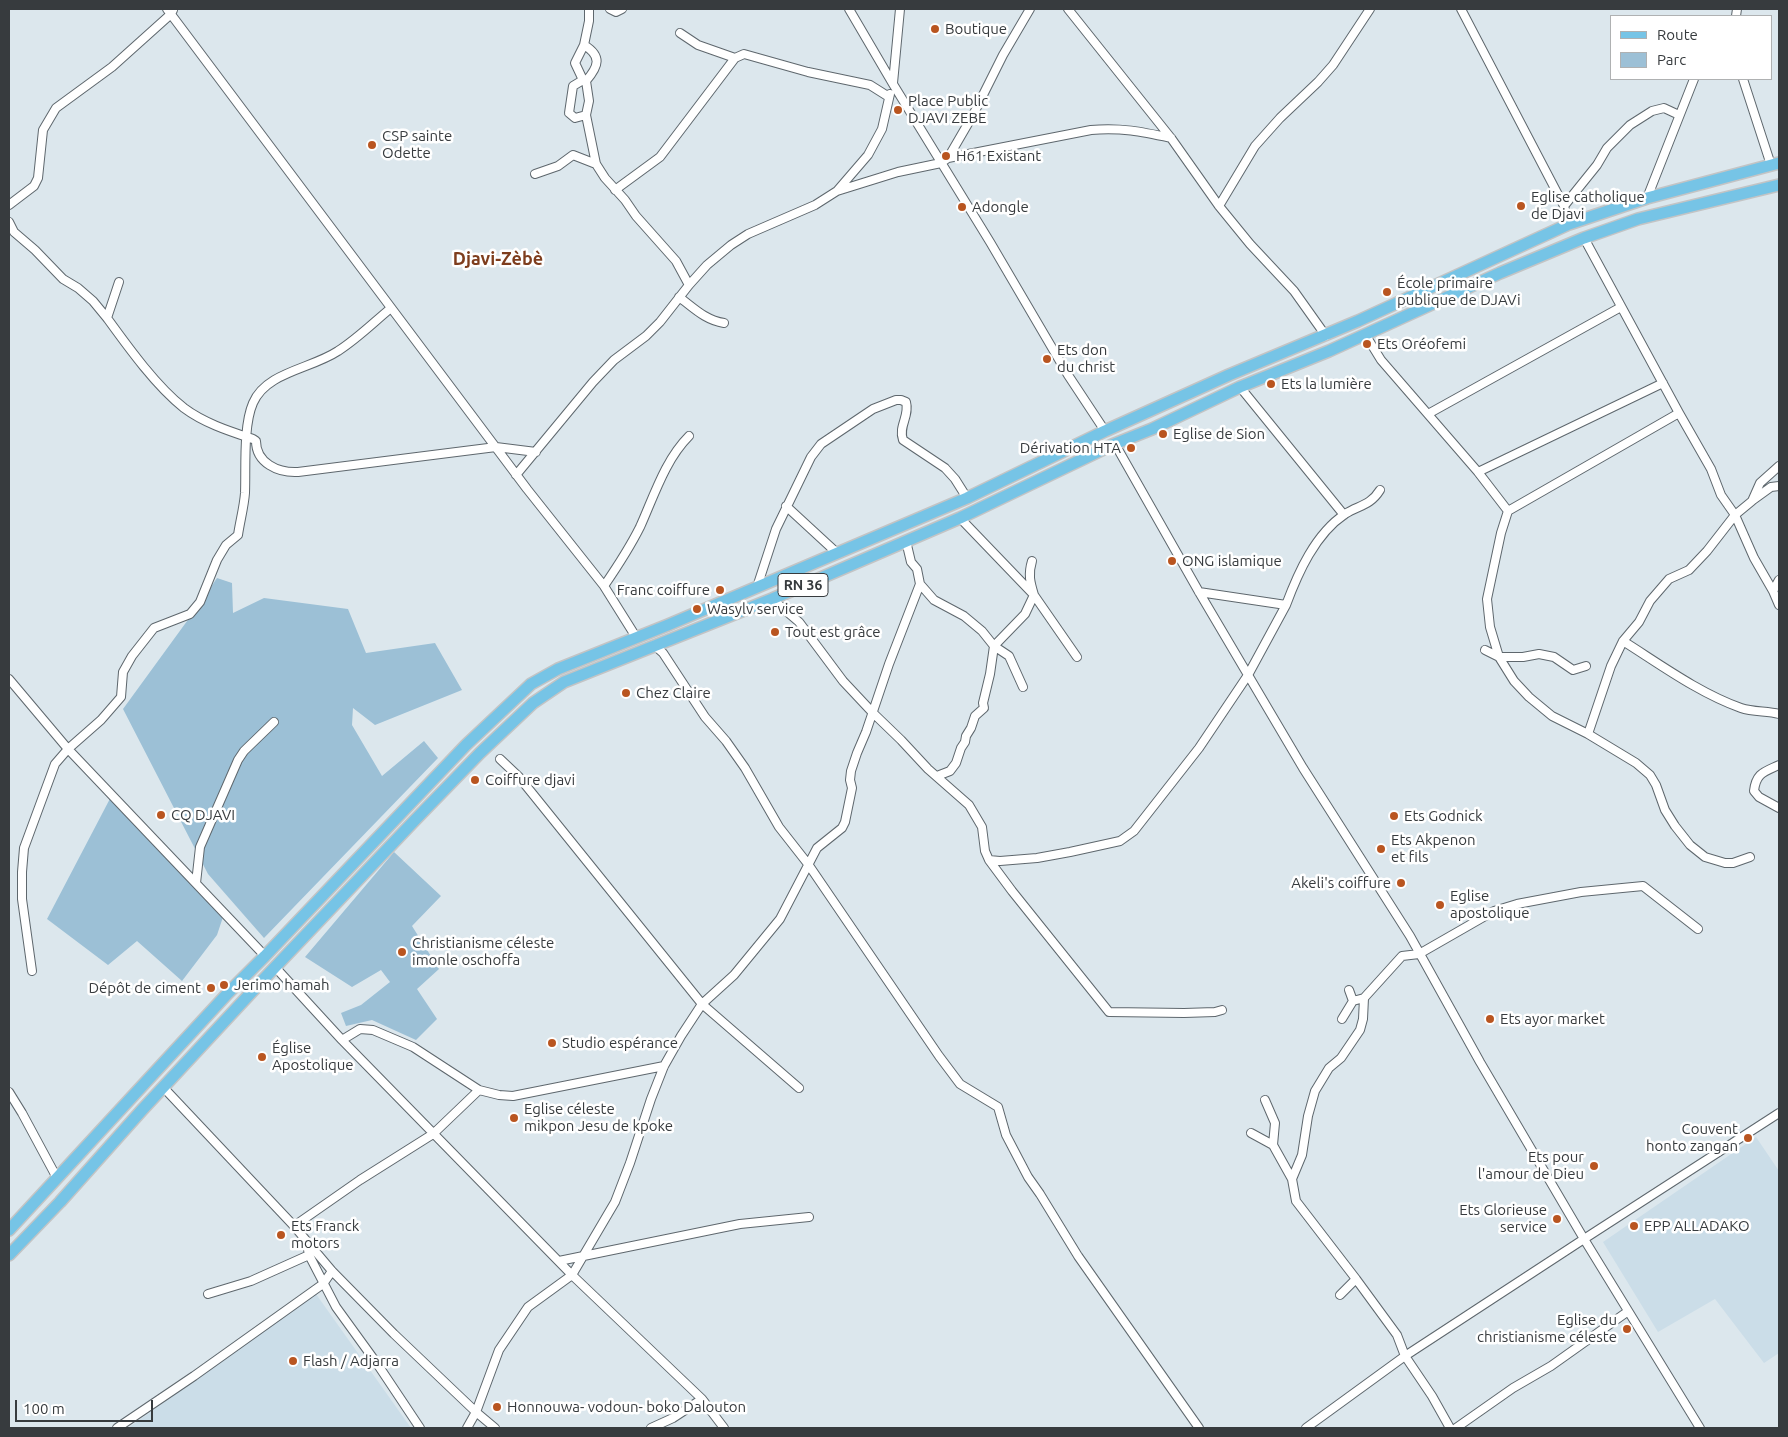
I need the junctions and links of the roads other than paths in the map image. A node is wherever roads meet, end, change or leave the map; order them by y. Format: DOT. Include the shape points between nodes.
graph roads {
  1 [pos="589,9"];
  2 [pos="610,9"];
  3 [pos="622,9"];
  4 [pos="849,9"];
  5 [pos="900,9"];
  6 [pos="1030,9"];
  7 [pos="1068,9"];
  8 [pos="1370,9"];
  9 [pos="1461,9"];
  10 [pos="171,10"];
  11 [pos="680,33"];
  12 [pos="584,45"];
  13 [pos="735,58"];
  14 [pos="585,80"];
  15 [pos="1694,80"];
  16 [pos="1743,80"];
  17 [pos="893,84"];
  18 [pos="889,97"];
  19 [pos="586,115"];
  20 [pos="1679,115"];
  21 [pos="1171,138"];
  22 [pos="944,160"];
  23 [pos="596,164"];
  24 [pos="1775,164"];
  25 [pos="535,174"];
  26 [pos="1779,185"];
  27 [pos="615,190"];
  28 [pos="837,191"];
  29 [pos="1647,198"];
  30 [pos="9,205"];
  31 [pos="1219,206"];
  32 [pos="1564,206"];
  33 [pos="9,222"];
  34 [pos="1569,224"];
  35 [pos="1584,238"];
  36 [pos="119,282"];
  37 [pos="689,285"];
  38 [pos="679,297"];
  39 [pos="1621,307"];
  40 [pos="391,308"];
  41 [pos="107,318"];
  42 [pos="724,323"];
  43 [pos="1365,334"];
  44 [pos="1326,336"];
  45 [pos="1663,383"];
  46 [pos="1240,387"];
  47 [pos="1679,413"];
  48 [pos="1428,414"];
  49 [pos="1106,431"];
  50 [pos="246,436"];
  51 [pos="689,436"];
  52 [pos="1114,444"];
  53 [pos="496,447"];
  54 [pos="536,452"];
  55 [pos="1779,466"];
  56 [pos="1478,472"];
  57 [pos="516,475"];
  58 [pos="1779,486"];
  59 [pos="1380,490"];
  60 [pos="967,498"];
  61 [pos="1752,501"];
  62 [pos="786,506"];
  63 [pos="1508,511"];
  64 [pos="1344,515"];
  65 [pos="1735,515"];
  66 [pos="960,518"];
  67 [pos="906,541"];
  68 [pos="838,553"];
  69 [pos="1032,561"];
  70 [pos="1779,580"];
  71 [pos="920,584"];
  72 [pos="604,586"];
  73 [pos="757,588"];
  74 [pos="1774,591"];
  75 [pos="1199,592"];
  76 [pos="1034,595"];
  77 [pos="772,599"];
  78 [pos="1286,605"];
  79 [pos="1779,605"];
  80 [pos="636,637"];
  81 [pos="1623,641"];
  82 [pos="654,645"];
  83 [pos="994,646"];
  84 [pos="1485,650"];
  85 [pos="1077,657"];
  86 [pos="1499,657"];
  87 [pos="1586,666"];
  88 [pos="1248,675"];
  89 [pos="9,679"];
  90 [pos="1023,687"];
  91 [pos="872,714"];
  92 [pos="1779,714"];
  93 [pos="274,722"];
  94 [pos="1588,734"];
  95 [pos="68,749"];
  96 [pos="500,760"];
  97 [pos="1779,765"];
  98 [pos="937,776"];
  99 [pos="1779,808"];
  100 [pos="1750,858"];
  101 [pos="989,860"];
  102 [pos="808,864"];
  103 [pos="196,883"];
  104 [pos="1698,929"];
  105 [pos="1419,954"];
  106 [pos="265,956"];
  107 [pos="275,967"];
  108 [pos="32,971"];
  109 [pos="1349,990"];
  110 [pos="1364,998"];
  111 [pos="1352,1001"];
  112 [pos="702,1004"];
  113 [pos="1222,1010"];
  114 [pos="1342,1019"];
  115 [pos="342,1040"];
  116 [pos="664,1066"];
  117 [pos="163,1087"];
  118 [pos="799,1088"];
  119 [pos="479,1090"];
  120 [pos="9,1092"];
  121 [pos="1265,1100"];
  122 [pos="1779,1114"];
  123 [pos="434,1134"];
  124 [pos="1251,1134"];
  125 [pos="1272,1145"];
  126 [pos="57,1178"];
  127 [pos="1292,1179"];
  128 [pos="809,1217"];
  129 [pos="294,1226"];
  130 [pos="9,1230"];
  131 [pos="1584,1239"];
  132 [pos="306,1242"];
  133 [pos="9,1255"];
  134 [pos="309,1255"];
  135 [pos="584,1256"];
  136 [pos="559,1261"];
  137 [pos="332,1271"];
  138 [pos="572,1276"];
  139 [pos="1356,1279"];
  140 [pos="323,1284"];
  141 [pos="208,1294"];
  142 [pos="1340,1295"];
  143 [pos="1627,1312"];
  144 [pos="1405,1356"];
  145 [pos="702,1399"];
  146 [pos="476,1412"];
  147 [pos="117,1428"];
  148 [pos="420,1428"];
  149 [pos="467,1428"];
  150 [pos="496,1428"];
  151 [pos="651,1428"];
  152 [pos="724,1428"];
  153 [pos="1199,1428"];
  154 [pos="1306,1428"];
  155 [pos="1450,1428"];
  156 [pos="1456,1428"];
  157 [pos="1700,1428"];
  1 -- 12 [label="street"];
  2 -- 3 [label="street" via="616,12"];
  4 -- 17 [label="street"];
  5 -- 17 [label="street"];
  6 -- 22 [label="street" via="973,115"];
  7 -- 21 [label="street"];
  8 -- 31 [label="street" via="1333,65 1256,146"];
  9 -- 32 [label="street"];
  10 -- 30 [label="street" via="112,67 56,108 43,130 38,178 34,186"];
  10 -- 40 [label="street"];
  11 -- 13 [label="street" via="698,45"];
  12 -- 14 [label="street" via="575,64"];
  12 -- 14 [label="street" via="593,50 597,60 596,70"];
  13 -- 18 [label="street" via="744,54 870,85"];
  13 -- 27 [label="street" via="660,157"];
  14 -- 19 [label="street" via="589,101"];
  14 -- 19 [label="street" via="573,86 569,113 575,118"];
  15 -- 20 [label="street"];
  16 -- 24 [label="street"];
  17 -- 18 [label="street"];
  17 -- 22 [label="street"];
  18 -- 28 [label="street" via="882,129 868,155"];
  19 -- 23 [label="street"];
  20 -- 29 [label="street"];
  20 -- 32 [label="street" via="1664,108 1652,110 1630,125 1607,148"];
  21 -- 22 [label="street" via="1110,128"];
  21 -- 31 [label="street"];
  22 -- 28 [label="street"];
  22 -- 49 [label="street" via="1068,375"];
  23 -- 25 [label="street" via="573,156 558,166"];
  23 -- 27 [label="street"];
  24 -- 29 [label="main road, RN 36"];
  26 -- 35 [label="main road, RN 36" via="1638,219"];
  27 -- 37 [label="street" via="676,261"];
  28 -- 37 [label="street" via="815,205 739,240 707,265"];
  29 -- 34 [label="main road, RN 36"];
  31 -- 44 [label="street" via="1294,292"];
  32 -- 34 [label="street"];
  33 -- 41 [label="street" via="14,232 63,279 93,301"];
  34 -- 44 [label="main road, RN 36"];
  35 -- 39 [label="street"];
  35 -- 43 [label="main road, RN 36"];
  36 -- 41 [label="street"];
  37 -- 38 [label="street"];
  38 -- 42 [label="street" via="701,315"];
  38 -- 54 [label="street" via="653,329 614,360 593,382"];
  39 -- 45 [label="street"];
  39 -- 48 [label="street"];
  40 -- 50 [label="street" via="326,359 276,378 260,390 252,404"];
  40 -- 53 [label="street"];
  41 -- 50 [label="street" via="144,366 185,409"];
  43 -- 46 [label="main road, RN 36"];
  43 -- 48 [label="street" via="1381,360"];
  44 -- 49 [label="main road, RN 36"];
  45 -- 47 [label="street"];
  45 -- 56 [label="street"];
  46 -- 52 [label="main road, RN 36"];
  46 -- 64 [label="street"];
  47 -- 63 [label="street"];
  47 -- 65 [label="street" via="1712,469 1721,495"];
  48 -- 56 [label="street"];
  49 -- 60 [label="main road, RN 36"];
  50 -- 53 [label="street" via="256,441 256,451 263,459 275,469 287,472"];
  50 -- 95 [label="street" via="244,496 238,535 226,545 217,560 200,602 190,614 154,628 123,672 121,697"];
  51 -- 72 [label="street" via="672,458 640,527"];
  52 -- 66 [label="main road, RN 36"];
  52 -- 75 [label="street"];
  53 -- 54 [label="street"];
  53 -- 57 [label="street"];
  54 -- 57 [label="street"];
  55 -- 61 [label="street" via="1760,483"];
  56 -- 63 [label="street"];
  57 -- 72 [label="street"];
  58 -- 61 [label="street" via="1771,487"];
  59 -- 64 [label="street" via="1374,500"];
  60 -- 62 [label="street" via="945,468 904,440 901,433 908,408 906,402 896,400 873,409 822,444 803,470"];
  60 -- 68 [label="main road, RN 36"];
  61 -- 65 [label="street"];
  62 -- 68 [label="street"];
  62 -- 73 [label="street"];
  63 -- 86 [label="street" via="1487,600 1490,627"];
  64 -- 78 [label="street" via="1310,552"];
  65 -- 74 [label="street" via="1754,558"];
  65 -- 81 [label="street" via="1689,570 1669,579 1650,600 1639,622"];
  66 -- 67 [label="main road, RN 36"];
  66 -- 76 [label="street"];
  67 -- 71 [label="street"];
  67 -- 77 [label="main road, RN 36"];
  68 -- 73 [label="main road, RN 36"];
  69 -- 76 [label="street" via="1029,580"];
  70 -- 74 [label="street"];
  71 -- 83 [label="street" via="930,597 964,616 982,631"];
  71 -- 91 [label="street"];
  72 -- 80 [label="street"];
  73 -- 80 [label="main road, RN 36"];
  74 -- 79 [label="street"];
  75 -- 78 [label="street"];
  75 -- 88 [label="street"];
  76 -- 83 [label="street" via="1025,614"];
  76 -- 85 [label="street"];
  77 -- 82 [label="main road, RN 36"];
  77 -- 91 [label="street" via="799,622"];
  78 -- 88 [label="street"];
  80 -- 106 [label="main road, RN 36" via="558,669 531,684 466,745"];
  81 -- 92 [label="street" via="1705,692 1743,709"];
  81 -- 94 [label="street"];
  82 -- 102 [label="street" via="663,653 705,718 726,741 779,827"];
  82 -- 107 [label="main road, RN 36" via="564,682 532,703 434,800"];
  83 -- 90 [label="street" via="1009,656"];
  83 -- 98 [label="street" via="984,708 975,716 956,763 950,771"];
  84 -- 86 [label="street"];
  86 -- 87 [label="street" via="1539,654 1554,657 1573,670"];
  86 -- 94 [label="street" via="1529,697 1552,716"];
  88 -- 101 [label="street" via="1199,748 1134,830 1120,842 1036,858"];
  88 -- 105 [label="street"];
  89 -- 95 [label="street"];
  91 -- 98 [label="street"];
  91 -- 102 [label="street" via="851,771 852,788 845,822 817,848"];
  93 -- 103 [label="street" via="238,760 200,846"];
  94 -- 100 [label="street" via="1636,762 1650,775 1665,810 1690,846 1714,861 1733,863"];
  95 -- 103 [label="street"];
  95 -- 108 [label="street" via="55,764 24,848 22,899"];
  96 -- 112 [label="street" via="518,777"];
  97 -- 99 [label="street" via="1762,773 1756,780 1754,791"];
  98 -- 101 [label="street" via="976,815"];
  101 -- 113 [label="street" via="1108,1012"];
  102 -- 112 [label="street" via="780,919 734,976"];
  102 -- 153 [label="street" via="960,1084 998,1107 1006,1135 1028,1178 1078,1256"];
  103 -- 106 [label="street"];
  104 -- 105 [label="street" via="1643,886 1590,891 1517,904 1494,911"];
  105 -- 110 [label="street" via="1402,956"];
  105 -- 131 [label="street"];
  106 -- 126 [label="main road, RN 36"];
  107 -- 115 [label="street"];
  107 -- 117 [label="main road, RN 36"];
  109 -- 111 [label="street"];
  110 -- 111 [label="street"];
  110 -- 127 [label="street" via="1360,1030 1315,1091 1302,1155"];
  111 -- 114 [label="street"];
  112 -- 116 [label="street"];
  112 -- 118 [label="street"];
  115 -- 119 [label="street" via="360,1029 373,1030 413,1047"];
  115 -- 123 [label="street"];
  116 -- 119 [label="street" via="513,1096"];
  116 -- 135 [label="street" via="624,1181"];
  117 -- 129 [label="street"];
  117 -- 133 [label="main road, RN 36"];
  119 -- 123 [label="street"];
  120 -- 126 [label="street"];
  121 -- 125 [label="street" via="1275,1123"];
  122 -- 131 [label="street"];
  123 -- 129 [label="street"];
  123 -- 136 [label="street"];
  124 -- 125 [label="street"];
  125 -- 127 [label="street"];
  126 -- 130 [label="main road, RN 36"];
  127 -- 139 [label="street" via="1296,1201"];
  128 -- 135 [label="street" via="740,1224"];
  129 -- 132 [label="street"];
  131 -- 143 [label="street"];
  131 -- 144 [label="street"];
  132 -- 134 [label="street"];
  132 -- 137 [label="street"];
  134 -- 140 [label="street"];
  134 -- 141 [label="street" via="266,1275"];
  135 -- 136 [label="street"];
  135 -- 138 [label="street"];
  136 -- 138 [label="street"];
  137 -- 140 [label="street"];
  137 -- 146 [label="street"];
  138 -- 145 [label="street"];
  138 -- 146 [label="street" via="524,1312 499,1350"];
  139 -- 142 [label="street"];
  139 -- 144 [label="street" via="1397,1334"];
  140 -- 147 [label="street"];
  140 -- 148 [label="street"];
  143 -- 156 [label="street"];
  143 -- 157 [label="street"];
  144 -- 154 [label="street"];
  144 -- 155 [label="street"];
  145 -- 151 [label="street"];
  145 -- 152 [label="street"];
  146 -- 149 [label="street"];
  146 -- 150 [label="street"];
}
